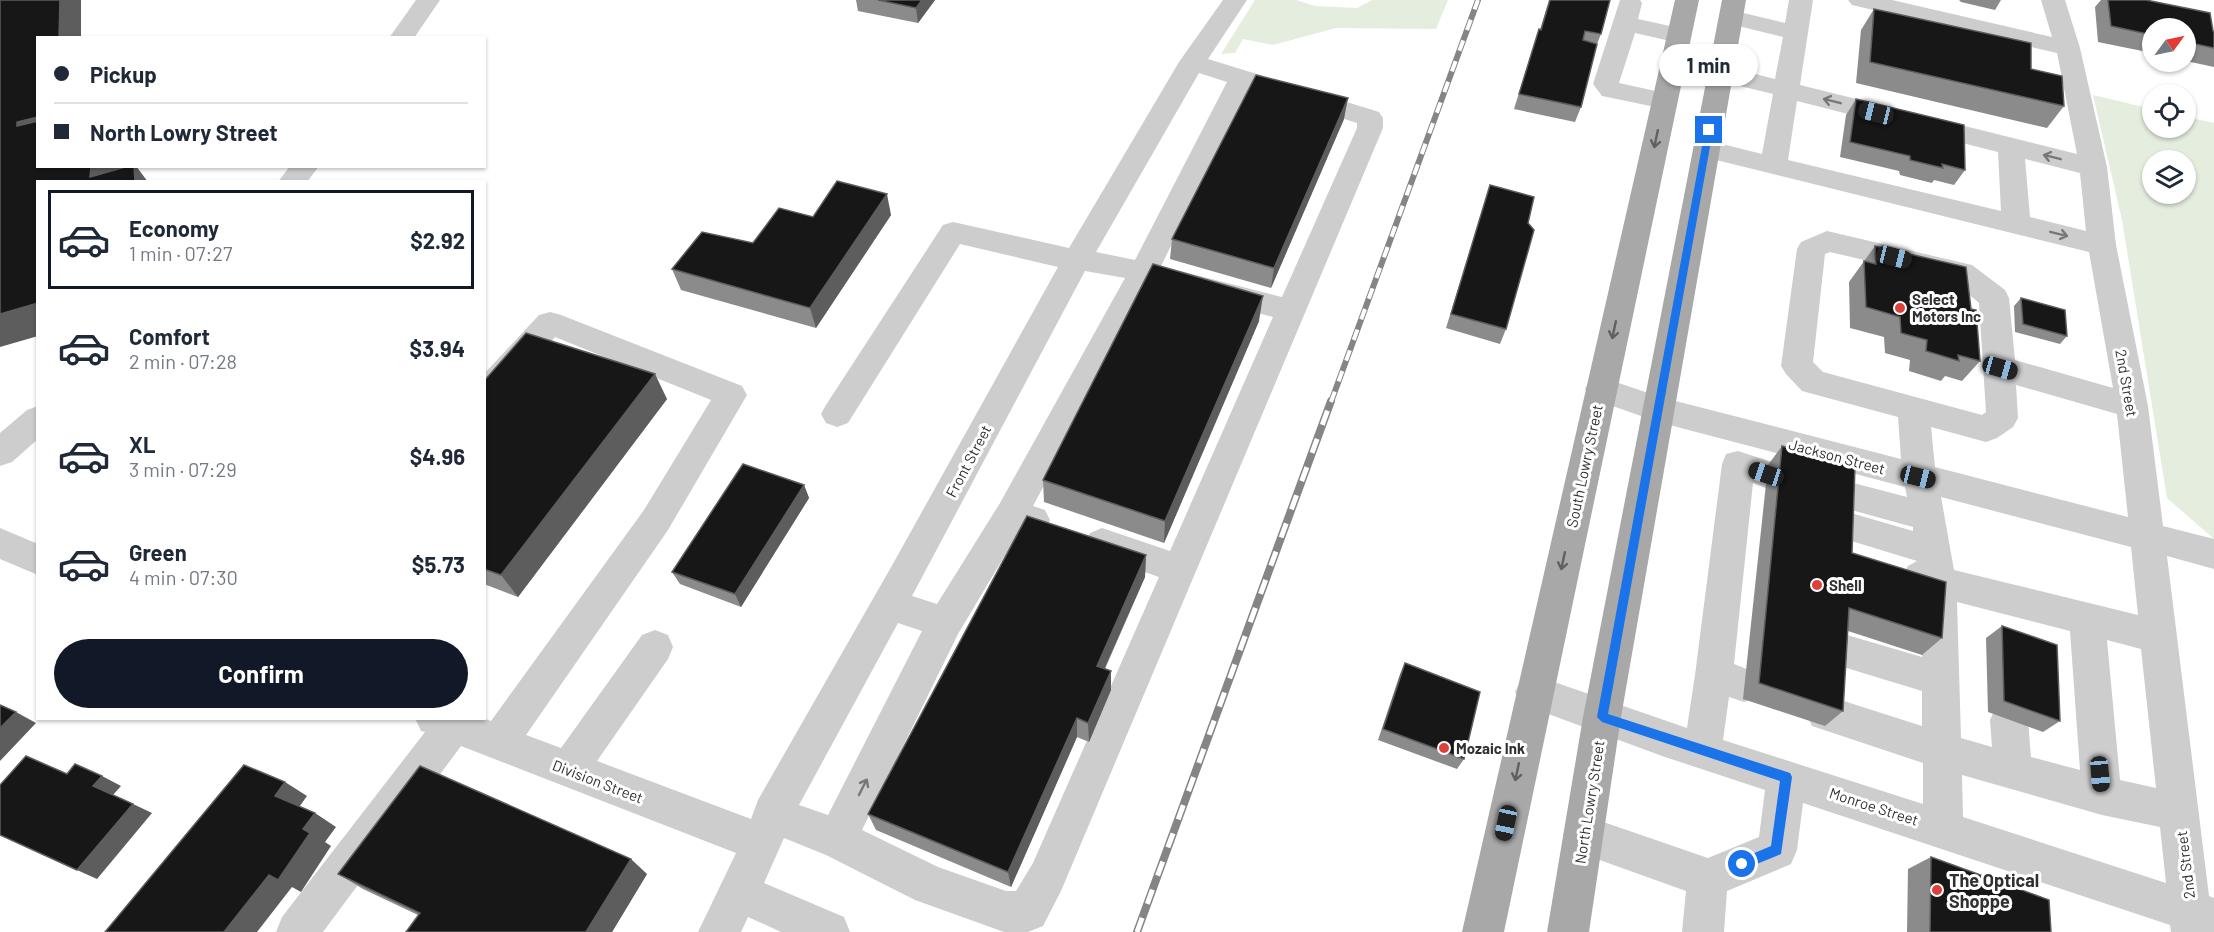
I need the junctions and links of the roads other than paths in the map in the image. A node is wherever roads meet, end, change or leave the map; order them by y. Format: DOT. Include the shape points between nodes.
graph roads {
  1 [pos="428,0"];
  2 [pos="1235,0"];
  3 [pos="1687,0"];
  4 [pos="1801,0"];
  5 [pos="1860,0"];
  6 [pos="2053,0"];
  7 [pos="1732,8"];
  8 [pos="1628,11"];
  9 [pos="1795,33"];
  10 [pos="1679,35"];
  11 [pos="402,36"];
  12 [pos="2068,48"];
  13 [pos="1192,62"];
  14 [pos="1720,73"];
  15 [pos="1242,77"];
  16 [pos="1787,90"];
  17 [pos="1665,101"];
  18 [pos="2011,147"];
  19 [pos="1706,149"];
  20 [pos="1774,165"];
  21 [pos="2093,167"];
  22 [pos="304,168"];
  23 [pos="293,180"];
  24 [pos="2005,222"];
  25 [pos="2102,245"];
  26 [pos="1076,259"];
  27 [pos="1143,272"];
  28 [pos="1292,311"];
  29 [pos="2000,368"];
  30 [pos="1601,389"];
  31 [pos="486,393"];
  32 [pos="2132,406"];
  33 [pos="1658,409"];
  34 [pos="1913,409"];
  35 [pos="837,414"];
  36 [pos="36,421"];
  37 [pos="0,453"];
  38 [pos="1918,477"];
  39 [pos="1752,506"];
  40 [pos="1012,513"];
  41 [pos="2148,536"];
  42 [pos="0,543"];
  43 [pos="1933,550"];
  44 [pos="2214,554"];
  45 [pos="36,559"];
  46 [pos="1180,569"];
  47 [pos="2008,598"];
  48 [pos="890,605"];
  49 [pos="2087,619"];
  50 [pos="945,622"];
  51 [pos="2008,633"];
  52 [pos="2159,637"];
  53 [pos="655,647"];
  54 [pos="1830,647"];
  55 [pos="1941,680"];
  56 [pos="1534,692"];
  57 [pos="1825,713"];
  58 [pos="1602,717"];
  59 [pos="2009,720"];
  60 [pos="443,722"];
  61 [pos="498,743"];
  62 [pos="1702,751"];
  63 [pos="1943,752"];
  64 [pos="568,770"];
  65 [pos="2013,770"];
  66 [pos="1786,777"];
  67 [pos="2102,796"];
  68 [pos="2178,812"];
  69 [pos="767,828"];
  70 [pos="1943,829"];
  71 [pos="1583,835"];
  72 [pos="837,839"];
  73 [pos="1708,878"];
  74 [pos="738,892"];
  75 [pos="2198,920"];
  76 [pos="297,932"];
  77 [pos="719,932"];
  78 [pos="829,932"];
  79 [pos="1483,932"];
  80 [pos="1568,932"];
  81 [pos="1703,932"];
  1 -- 11 [label="street"];
  2 -- 13 [label="street, Front Street"];
  3 -- 10 [label="main road, South Lowry Street"];
  4 -- 9 [label="street"];
  5 -- 12 [label="street"];
  6 -- 12 [label="street, 2nd Street"];
  7 -- 9 [label="street"];
  7 -- 14 [label="main road, North Lowry Street"];
  8 -- 10 [label="street" via="1625,24"];
  8 -- 17 [label="street" via="1606,84 1611,90"];
  9 -- 16 [label="street"];
  10 -- 17 [label="main road, South Lowry Street"];
  12 -- 21 [label="street, 2nd Street"];
  13 -- 15 [label="street"];
  13 -- 26 [label="street, Front Street"];
  14 -- 16 [label="street"];
  14 -- 19 [label="main road, North Lowry Street"];
  15 -- 27 [label="street"];
  15 -- 28 [label="street" via="1370,118 1370,128"];
  18 -- 16 [label="street, one-way"];
  16 -- 20 [label="street"];
  17 -- 30 [label="main road, South Lowry Street, one-way"];
  21 -- 18 [label="street, one-way"];
  18 -- 24 [label="street"];
  19 -- 20 [label="street"];
  19 -- 33 [label="main road, North Lowry Street"];
  20 -- 24 [label="street"];
  21 -- 25 [label="street, 2nd Street"];
  22 -- 23 [label="street"];
  24 -- 25 [label="street, one-way"];
  25 -- 32 [label="street, 2nd Street"];
  26 -- 27 [label="street"];
  26 -- 35 [label="street" via="953,232"];
  26 -- 48 [label="street, Front Street"];
  27 -- 28 [label="street"];
  27 -- 40 [label="street"];
  28 -- 46 [label="street"];
  29 -- 32 [label="street"];
  29 -- 34 [label="street" via="2002,418 1986,429"];
  29 -- 34 [label="street" via="1994,298 1962,273 1827,241 1811,249 1797,366 1813,382"];
  30 -- 33 [label="street, Jackson Street"];
  30 -- 56 [label="main road, South Lowry Street, one-way"];
  31 -- 61 [label="street" via="550,323 731,395 656,520"];
  32 -- 41 [label="street, 2nd Street"];
  33 -- 38 [label="street, Jackson Street"];
  33 -- 58 [label="main road, North Lowry Street"];
  34 -- 38 [label="street"];
  36 -- 37 [label="street"];
  38 -- 41 [label="street, Jackson Street"];
  38 -- 43 [label="street"];
  39 -- 62 [label="street" via="1729,680"];
  40 -- 46 [label="street"];
  40 -- 50 [label="street"];
  41 -- 44 [label="street, Jackson Street"];
  41 -- 52 [label="street, 2nd Street"];
  42 -- 45 [label="street"];
  43 -- 43 [label="street" via="1837,524"];
  43 -- 47 [label="street"];
  43 -- 55 [label="street"];
  46 -- 72 [label="street, Division Street" via="1047,877 1028,911 1006,912 930,885"];
  47 -- 49 [label="street"];
  47 -- 51 [label="street"];
  48 -- 50 [label="street"];
  48 -- 69 [label="street, Front Street"];
  49 -- 52 [label="street"];
  49 -- 67 [label="street"];
  72 -- 50 [label="street, one-way"];
  52 -- 68 [label="street, 2nd Street"];
  53 -- 64 [label="street"];
  54 -- 55 [label="street"];
  55 -- 63 [label="street"];
  56 -- 58 [label="street, Monroe Street"];
  56 -- 79 [label="main road, South Lowry Street, one-way"];
  57 -- 63 [label="street"];
  58 -- 62 [label="street, Monroe Street"];
  58 -- 71 [label="main road, North Lowry Street"];
  59 -- 65 [label="street"];
  60 -- 61 [label="street, Division Street"];
  60 -- 76 [label="street"];
  61 -- 64 [label="street, Division Street"];
  62 -- 66 [label="street, Monroe Street"];
  63 -- 65 [label="street"];
  63 -- 70 [label="street"];
  64 -- 69 [label="street, Division Street"];
  65 -- 67 [label="street"];
  66 -- 70 [label="street, Monroe Street"];
  66 -- 73 [label="street" via="1777,850"];
  67 -- 68 [label="street"];
  68 -- 75 [label="street, 2nd Street"];
  69 -- 72 [label="street, Division Street"];
  69 -- 74 [label="street, Front Street"];
  70 -- 75 [label="street, Monroe Street"];
  71 -- 73 [label="street"];
  71 -- 80 [label="main road, North Lowry Street"];
  73 -- 81 [label="street"];
  74 -- 77 [label="street, Front Street"];
  74 -- 78 [label="street"];
}
